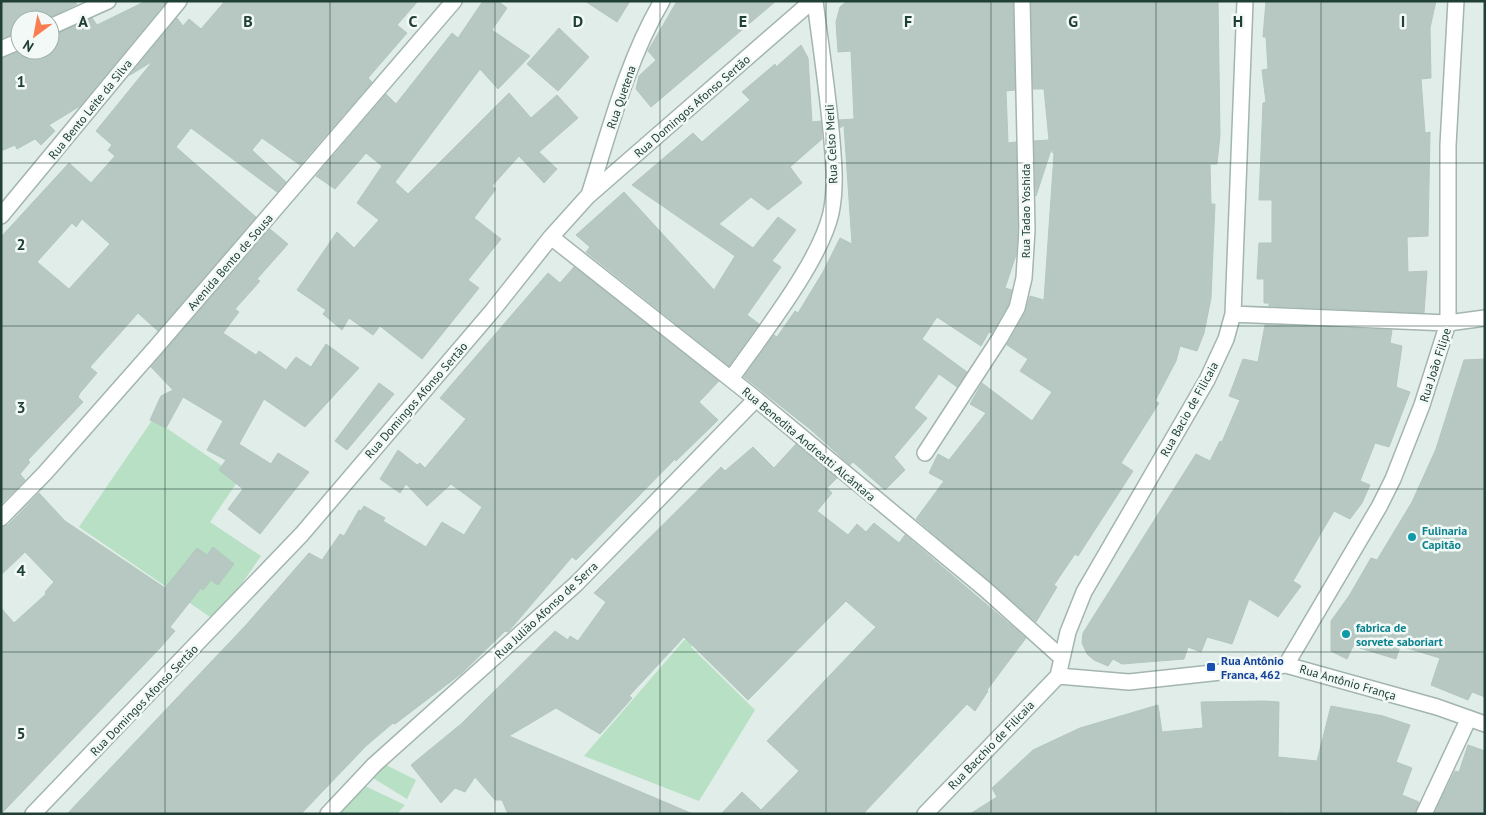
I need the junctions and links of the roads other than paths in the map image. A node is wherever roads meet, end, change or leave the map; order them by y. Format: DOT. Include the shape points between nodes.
graph roads {
  1 [pos="108,1"];
  2 [pos="179,1"];
  3 [pos="454,1"];
  4 [pos="662,1"];
  5 [pos="814,1"];
  6 [pos="1022,1"];
  7 [pos="1245,1"];
  8 [pos="1456,1"];
  9 [pos="60,23"];
  10 [pos="588,196"];
  11 [pos="1,216"];
  12 [pos="551,237"];
  13 [pos="1233,314"];
  14 [pos="1485,318"];
  15 [pos="1448,323"];
  16 [pos="731,379"];
  17 [pos="756,400"];
  18 [pos="925,453"];
  19 [pos="1,518"];
  20 [pos="1062,658"];
  21 [pos="1286,665"];
  22 [pos="1058,676"];
  23 [pos="1468,720"];
  24 [pos="1485,724"];
  25 [pos="33,814"];
  26 [pos="328,814"];
  27 [pos="925,814"];
  28 [pos="1424,814"];
  1 -- 9 [label="street"];
  2 -- 11 [label="street, Rua Bento Leite da Silva"];
  3 -- 19 [label="street, Avenida Bento de Sousa" via="131,376 46,473"];
  4 -- 10 [label="street, Rua Quetena" via="646,30 624,85"];
  5 -- 10 [label="street, Rua Domingos Afonso Sertão"];
  5 -- 16 [label="street, Rua Celso Merli" via="828,98 834,173 831,214 820,244"];
  6 -- 18 [label="street, Rua Tadao Yoshida" via="1028,230 1024,278 1017,308"];
  7 -- 13 [label="street, Rua Bacio de Filicaia"];
  8 -- 15 [label="street, Rua João Filipe" via="1448,144"];
  10 -- 12 [label="street, Rua Domingos Afonso Sertão"];
  12 -- 16 [label="street, Rua Benedita Andreatti Alcântara"];
  12 -- 25 [label="street, Rua Domingos Afonso Sertão" via="302,534"];
  13 -- 15 [label="street"];
  13 -- 20 [label="street, Rua Bacio de Filicaia" via="1226,339 1207,380 1084,592 1068,632"];
  14 -- 15 [label="street"];
  15 -- 21 [label="street, Rua João Filipe" via="1422,405 1393,479"];
  16 -- 17 [label="street, Rua Benedita Andreatti Alcântara"];
  17 -- 20 [label="street, Rua Benedita Andreatti Alcântara" via="991,594"];
  17 -- 26 [label="street, Rua Julião Afonso de Serra" via="576,584 374,765"];
  20 -- 22 [label="street, Rua Bacio de Filicaia"];
  21 -- 22 [label="street, Rua Antônio França" via="1128,682"];
  21 -- 23 [label="street, Rua Antônio França" via="1437,707"];
  22 -- 27 [label="street, Rua Bacchio de Filicaia"];
  23 -- 24 [label="street, Rua Antônio França"];
  23 -- 28 [label="street"];
}
